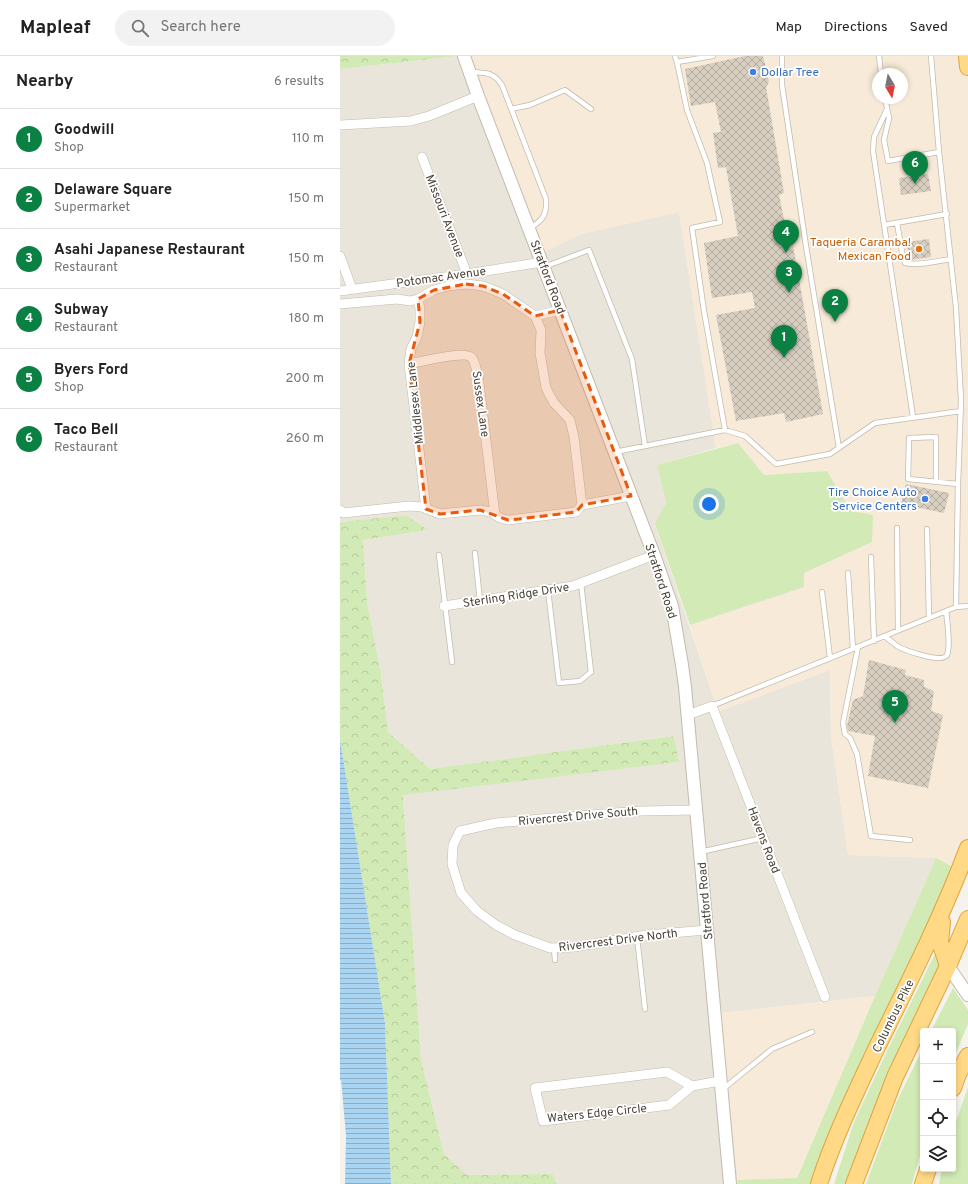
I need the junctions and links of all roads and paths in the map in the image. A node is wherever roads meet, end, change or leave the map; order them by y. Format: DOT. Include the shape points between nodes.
graph roads {
  1 [pos="464,56"];
  2 [pos="676,56"];
  3 [pos="713,56"];
  4 [pos="782,56"];
  5 [pos="879,56"];
  6 [pos="931,56"];
  7 [pos="967,56"];
  8 [pos="676,62"];
  9 [pos="968,67"];
  10 [pos="881,68"];
  11 [pos="470,72"];
  12 [pos="478,96"];
  13 [pos="886,104"];
  14 [pos="511,109"];
  15 [pos="591,110"];
  16 [pos="887,110"];
  17 [pos="340,125"];
  18 [pos="939,152"];
  19 [pos="422,157"];
  20 [pos="947,214"];
  21 [pos="897,223"];
  22 [pos="884,225"];
  23 [pos="529,229"];
  24 [pos="340,256"];
  25 [pos="951,259"];
  26 [pos="543,264"];
  27 [pos="467,274"];
  28 [pos="352,289"];
  29 [pos="340,290"];
  30 [pos="418,299"];
  31 [pos="340,304"];
  32 [pos="560,310"];
  33 [pos="535,316"];
  34 [pos="409,364"];
  35 [pos="961,410"];
  36 [pos="913,417"];
  37 [pos="725,430"];
  38 [pos="645,446"];
  39 [pos="839,448"];
  40 [pos="615,452"];
  41 [pos="936,482"];
  42 [pos="958,484"];
  43 [pos="631,496"];
  44 [pos="582,505"];
  45 [pos="426,509"];
  46 [pos="340,510"];
  47 [pos="495,515"];
  48 [pos="897,528"];
  49 [pos="927,529"];
  50 [pos="474,553"];
  51 [pos="439,555"];
  52 [pos="654,555"];
  53 [pos="871,557"];
  54 [pos="848,573"];
  55 [pos="581,583"];
  56 [pos="548,590"];
  57 [pos="822,592"];
  58 [pos="480,600"];
  59 [pos="444,606"];
  60 [pos="968,606"];
  61 [pos="956,607"];
  62 [pos="946,611"];
  63 [pos="929,618"];
  64 [pos="898,630"];
  65 [pos="884,636"];
  66 [pos="874,641"];
  67 [pos="858,647"];
  68 [pos="853,649"];
  69 [pos="830,658"];
  70 [pos="452,662"];
  71 [pos="712,706"];
  72 [pos="688,715"];
  73 [pos="696,810"];
  74 [pos="460,831"];
  75 [pos="763,838"];
  76 [pos="910,840"];
  77 [pos="968,848"];
  78 [pos="700,852"];
  79 [pos="944,908"];
  80 [pos="968,919"];
  81 [pos="707,930"];
  82 [pos="637,937"];
  83 [pos="554,948"];
  84 [pos="555,960"];
  85 [pos="948,966"];
  86 [pos="968,995"];
  87 [pos="826,997"];
  88 [pos="645,1009"];
  89 [pos="812,1032"];
  90 [pos="968,1057"];
  91 [pos="956,1080"];
  92 [pos="692,1086"];
  93 [pos="721,1086"];
  94 [pos="927,1172"];
  95 [pos="730,1184"];
  96 [pos="819,1184"];
  97 [pos="854,1184"];
  98 [pos="923,1184"];
  1 -- 11 [label="street, Stratford Road"];
  2 -- 8 [label="lane"];
  3 -- 8 [label="lane"];
  4 -- 39 [label="lane" via="782,85"];
  5 -- 10 [label="lane"];
  6 -- 18 [label="lane"];
  7 -- 9 [label="highway"];
  8 -- 37 [label="lane" via="687,110 707,163 720,222 692,228"];
  11 -- 12 [label="street, Stratford Road"];
  11 -- 14 [label="lane" via="489,73 497,78"];
  12 -- 17 [label="street" via="411,121"];
  12 -- 23 [label="street, Stratford Road"];
  13 -- 16 [label="lane"];
  14 -- 15 [label="lane" via="530,105 565,90"];
  14 -- 23 [label="lane" via="546,199 547,209 543,217 538,224"];
  16 -- 18 [label="lane" via="889,118 884,140 888,161"];
  16 -- 22 [label="lane" via="874,137 873,151"];
  18 -- 20 [label="lane"];
  19 -- 27 [label="street, Missouri Avenue"];
  20 -- 21 [label="lane"];
  20 -- 25 [label="lane"];
  21 -- 22 [label="lane"];
  21 -- 25 [label="lane" via="905,263"];
  22 -- 36 [label="lane"];
  23 -- 26 [label="street, Stratford Road"];
  24 -- 28 [label="street"];
  25 -- 35 [label="lane"];
  26 -- 27 [label="street, Potomac Avenue"];
  26 -- 32 [label="street, Stratford Road"];
  26 -- 38 [label="lane" via="589,250 632,360"];
  27 -- 28 [label="street, Potomac Avenue"];
  28 -- 29 [label="street, Potomac Avenue"];
  30 -- 31 [label="street" via="410,301 397,298"];
  30 -- 33 [label="street" via="448,286 483,286 504,294"];
  30 -- 34 [label="street, Middlesex Lane" via="420,322"];
  32 -- 33 [label="street"];
  32 -- 40 [label="street, Stratford Road"];
  33 -- 44 [label="street" via="541,330 540,353 546,388 554,403 570,420"];
  34 -- 45 [label="street, Middlesex Lane"];
  34 -- 47 [label="street, Sussex Lane" via="458,355 473,359 478,374"];
  35 -- 36 [label="lane"];
  35 -- 42 [label="lane"];
  36 -- 39 [label="lane" via="875,423"];
  37 -- 38 [label="lane"];
  37 -- 39 [label="lane" via="745,436 776,464 830,454"];
  38 -- 40 [label="lane"];
  40 -- 43 [label="street, Stratford Road"];
  41 -- 41 [label="lane" via="908,479 909,438 936,437"];
  41 -- 42 [label="lane"];
  42 -- 61 [label="lane"];
  43 -- 44 [label="street"];
  43 -- 52 [label="street, Stratford Road"];
  44 -- 47 [label="street" via="576,512 519,519 508,520"];
  45 -- 46 [label="street" via="409,506 343,513"];
  45 -- 47 [label="street" via="440,514 480,510"];
  48 -- 64 [label="lane"];
  49 -- 63 [label="lane"];
  50 -- 58 [label="lane"];
  51 -- 59 [label="lane"];
  52 -- 55 [label="street, Sterling Ridge Drive"];
  52 -- 72 [label="street, Stratford Road" via="672,606"];
  53 -- 66 [label="lane"];
  54 -- 68 [label="lane"];
  55 -- 56 [label="street, Sterling Ridge Drive"];
  55 -- 56 [label="lane" via="591,672 580,681 559,682"];
  56 -- 58 [label="street, Sterling Ridge Drive"];
  57 -- 69 [label="lane"];
  58 -- 59 [label="street, Sterling Ridge Drive"];
  59 -- 70 [label="lane"];
  60 -- 61 [label="lane"];
  61 -- 62 [label="lane"];
  62 -- 63 [label="lane"];
  62 -- 65 [label="lane" via="948,652 944,658 936,658 898,646"];
  63 -- 64 [label="lane"];
  64 -- 65 [label="lane"];
  65 -- 66 [label="lane"];
  66 -- 67 [label="lane"];
  67 -- 68 [label="lane"];
  67 -- 76 [label="lane" via="843,723 845,734 850,738 856,754 871,836"];
  68 -- 69 [label="lane"];
  69 -- 71 [label="lane"];
  71 -- 72 [label="street"];
  71 -- 75 [label="street, Havens Road"];
  72 -- 73 [label="street, Stratford Road"];
  73 -- 74 [label="street, Rivercrest Drive South" via="549,818 496,823"];
  73 -- 78 [label="street, Stratford Road"];
  74 -- 83 [label="street, Rivercrest Drive North" via="454,845 452,864 461,893 477,911 515,935"];
  75 -- 78 [label="lane"];
  75 -- 87 [label="street, Havens Road"];
  77 -- 79 [label="highway, Columbus Pike"];
  78 -- 81 [label="street, Stratford Road"];
  79 -- 85 [label="highway" via="940,942"];
  79 -- 96 [label="highway, Columbus Pike" via="860,1083"];
  80 -- 85 [label="highway"];
  81 -- 82 [label="street, Rivercrest Drive North"];
  81 -- 93 [label="street, Stratford Road"];
  82 -- 83 [label="street, Rivercrest Drive North"];
  82 -- 88 [label="lane"];
  83 -- 84 [label="lane"];
  85 -- 86 [label="street"];
  85 -- 97 [label="highway" via="895,1077"];
  89 -- 93 [label="lane" via="772,1048 750,1068"];
  90 -- 91 [label="highway"];
  92 -- 92 [label="street, Waters Edge Circle" via="666,1072 535,1088 543,1121 669,1105"];
  92 -- 93 [label="street, Waters Edge Circle"];
  93 -- 95 [label="street, Stratford Road"];
  94 -- 98 [label="highway"];
}
